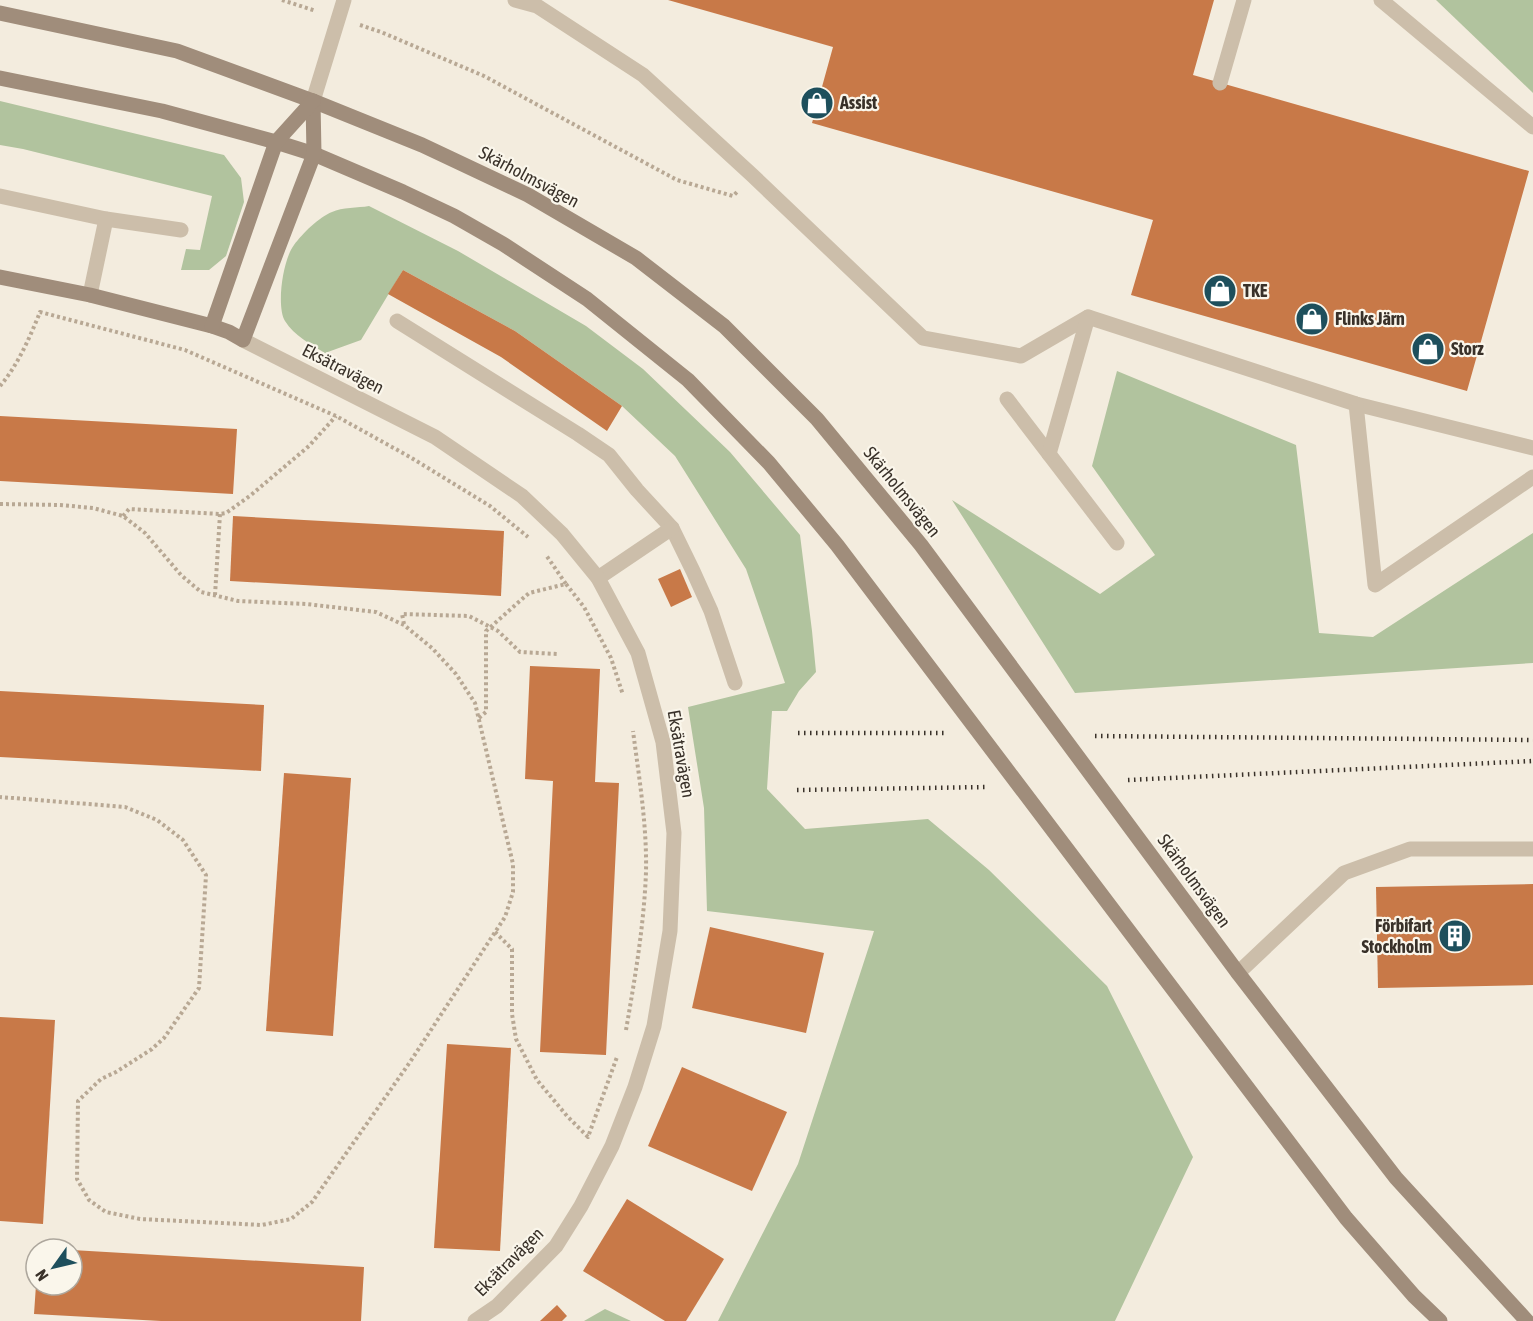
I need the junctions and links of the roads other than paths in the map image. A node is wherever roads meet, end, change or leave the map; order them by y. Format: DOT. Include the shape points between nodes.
graph roads {
  1 [pos="344,0"];
  2 [pos="515,0"];
  3 [pos="1244,0"];
  4 [pos="1381,0"];
  5 [pos="0,13"];
  6 [pos="0,78"];
  7 [pos="1220,83"];
  8 [pos="314,101"];
  9 [pos="1533,127"];
  10 [pos="276,142"];
  11 [pos="314,154"];
  12 [pos="0,196"];
  13 [pos="106,219"];
  14 [pos="182,231"];
  15 [pos="0,277"];
  16 [pos="90,296"];
  17 [pos="1088,316"];
  18 [pos="398,321"];
  19 [pos="212,326"];
  20 [pos="243,340"];
  21 [pos="1007,399"];
  22 [pos="1356,404"];
  23 [pos="1533,448"];
  24 [pos="1049,454"];
  25 [pos="1533,477"];
  26 [pos="672,528"];
  27 [pos="1116,543"];
  28 [pos="598,578"];
  29 [pos="735,683"];
  30 [pos="1533,849"];
  31 [pos="1238,973"];
  32 [pos="475,1321"];
  33 [pos="1440,1321"];
  34 [pos="1527,1321"];
  1 -- 8 [label="street"];
  2 -- 17 [label="street" via="537,6 643,75 923,338 1021,356"];
  3 -- 7 [label="street"];
  4 -- 9 [label="street"];
  5 -- 8 [label="main road, Skärholmsvägen" via="177,51"];
  6 -- 10 [label="main road" via="162,111"];
  8 -- 10 [label="main road"];
  8 -- 11 [label="main road"];
  8 -- 31 [label="main road, Skärholmsvägen" via="422,145 528,195 636,258 724,326 817,419 921,545"];
  10 -- 11 [label="main road"];
  10 -- 19 [label="main road"];
  11 -- 20 [label="main road"];
  11 -- 33 [label="main road" via="454,216 587,299 688,380 769,463 837,545 1346,1218"];
  12 -- 13 [label="street"];
  13 -- 14 [label="street"];
  13 -- 16 [label="street"];
  15 -- 16 [label="main road, Eksätravägen"];
  16 -- 19 [label="main road, Eksätravägen"];
  17 -- 22 [label="street"];
  17 -- 24 [label="street"];
  18 -- 26 [label="street" via="609,455"];
  19 -- 20 [label="main road, Eksätravägen"];
  20 -- 28 [label="street, Eksätravägen" via="435,437 522,496 562,534"];
  21 -- 24 [label="street"];
  22 -- 23 [label="street"];
  22 -- 25 [label="street" via="1374,585"];
  24 -- 27 [label="street"];
  26 -- 28 [label="street"];
  26 -- 29 [label="street" via="711,611"];
  28 -- 32 [label="street, Eksätravägen" via="638,652 663,742 674,833 670,931 654,1026 612,1146 556,1246 498,1306"];
  30 -- 31 [label="street" via="1410,849 1344,873"];
  31 -- 34 [label="main road, Skärholmsvägen" via="1396,1178"];
}
